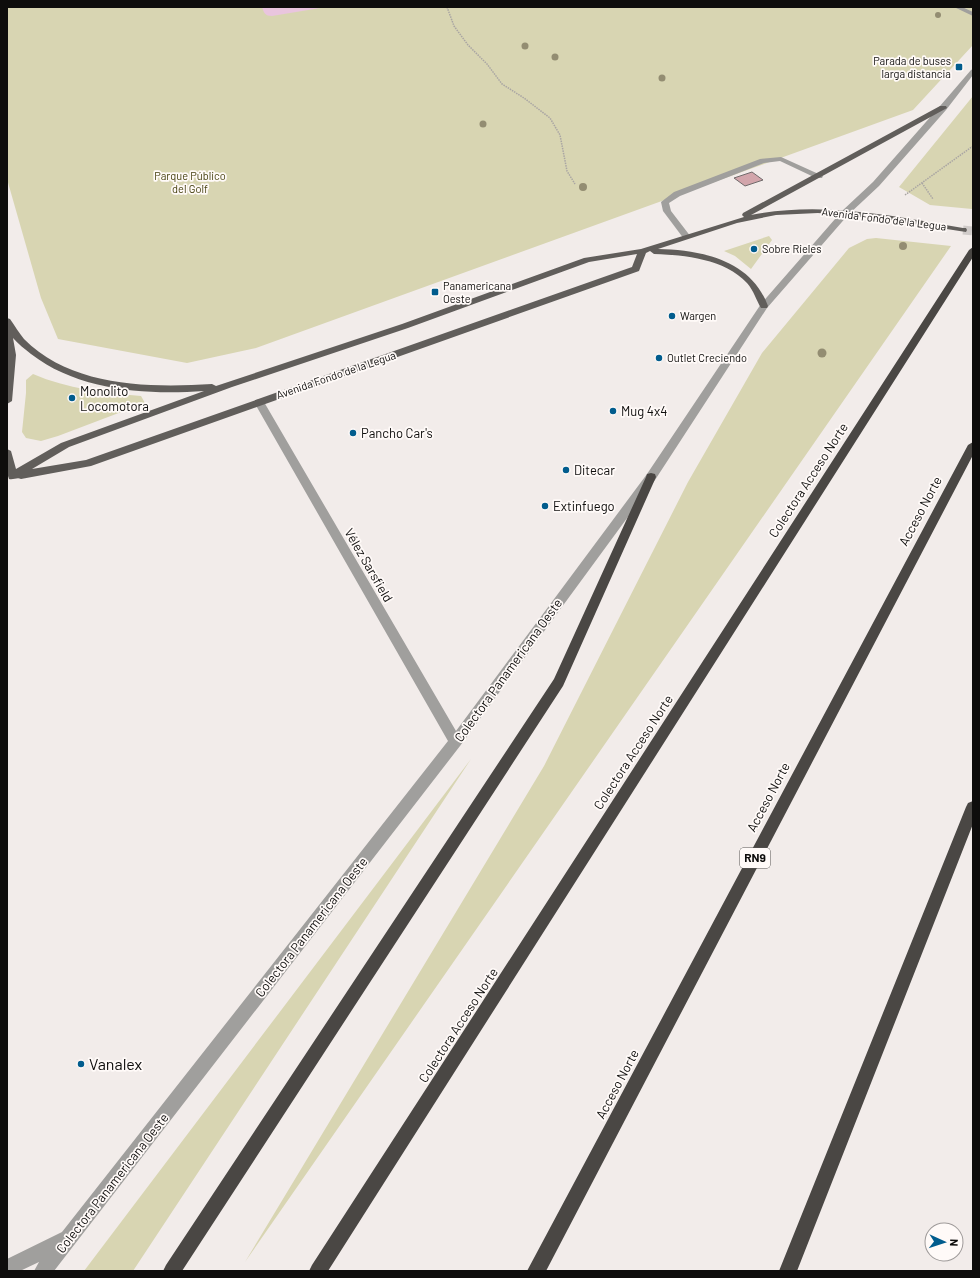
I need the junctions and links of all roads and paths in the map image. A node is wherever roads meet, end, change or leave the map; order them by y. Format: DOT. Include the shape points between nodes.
graph roads {
  1 [pos="447,7"];
  2 [pos="957,7"];
  3 [pos="973,14"];
  4 [pos="973,71"];
  5 [pos="943,108"];
  6 [pos="973,146"];
  7 [pos="819,176"];
  8 [pos="922,183"];
  9 [pos="575,184"];
  10 [pos="903,197"];
  11 [pos="934,201"];
  12 [pos="845,213"];
  13 [pos="735,221"];
  14 [pos="963,230"];
  15 [pos="687,236"];
  16 [pos="642,251"];
  17 [pos="971,253"];
  18 [pos="764,306"];
  19 [pos="7,322"];
  20 [pos="229,385"];
  21 [pos="7,401"];
  22 [pos="259,402"];
  23 [pos="973,445"];
  24 [pos="7,453"];
  25 [pos="651,477"];
  26 [pos="10,478"];
  27 [pos="455,742"];
  28 [pos="973,807"];
  29 [pos="70,1238"];
  30 [pos="7,1268"];
  31 [pos="43,1271"];
  32 [pos="172,1271"];
  33 [pos="318,1271"];
  34 [pos="536,1271"];
  35 [pos="788,1271"];
  1 -- 9 [label="path" via="454,26 502,84 550,118 560,135 567,171"];
  2 -- 3 [label="street"];
  4 -- 5 [label="street, Colectora Panamericana Oeste"];
  5 -- 7 [label="main road"];
  5 -- 12 [label="street, Colectora Panamericana Oeste" via="876,184"];
  6 -- 8 [label="path"];
  7 -- 13 [label="main road"];
  7 -- 15 [label="street" via="781,159 763,161 677,194 665,202 667,211"];
  8 -- 10 [label="path"];
  8 -- 11 [label="path"];
  12 -- 13 [label="main road, Avenida Fondo de la Legua" via="796,211"];
  12 -- 14 [label="main road, Avenida Fondo de la Legua"];
  12 -- 18 [label="street, Colectora Panamericana Oeste"];
  13 -- 15 [label="main road, Avenida Fondo de la Legua"];
  15 -- 16 [label="main road, Avenida Fondo de la Legua"];
  16 -- 18 [label="main road" via="679,251 721,262 752,284"];
  16 -- 20 [label="main road, Avenida Fondo de la Legua" via="587,260 405,326"];
  16 -- 22 [label="main road, Avenida Fondo de la Legua" via="636,269"];
  17 -- 33 [label="highway, Colectora Acceso Norte"];
  18 -- 25 [label="street, Colectora Panamericana Oeste"];
  19 -- 20 [label="main road" via="23,343 48,362 83,377 125,386 158,389 194,389"];
  19 -- 21 [label="main road" via="12,355"];
  20 -- 26 [label="main road, Avenida Fondo de la Legua" via="65,445"];
  22 -- 26 [label="main road, Avenida Fondo de la Legua" via="87,463"];
  22 -- 27 [label="street, Vélez Sarsfield"];
  23 -- 34 [label="highway, Acceso Norte / RN9"];
  24 -- 26 [label="main road"];
  25 -- 27 [label="street, Colectora Panamericana Oeste"];
  25 -- 32 [label="highway" via="558,682"];
  27 -- 29 [label="street, Colectora Panamericana Oeste"];
  28 -- 35 [label="highway"];
  29 -- 30 [label="street"];
  29 -- 31 [label="street, Colectora Panamericana Oeste"];
}
